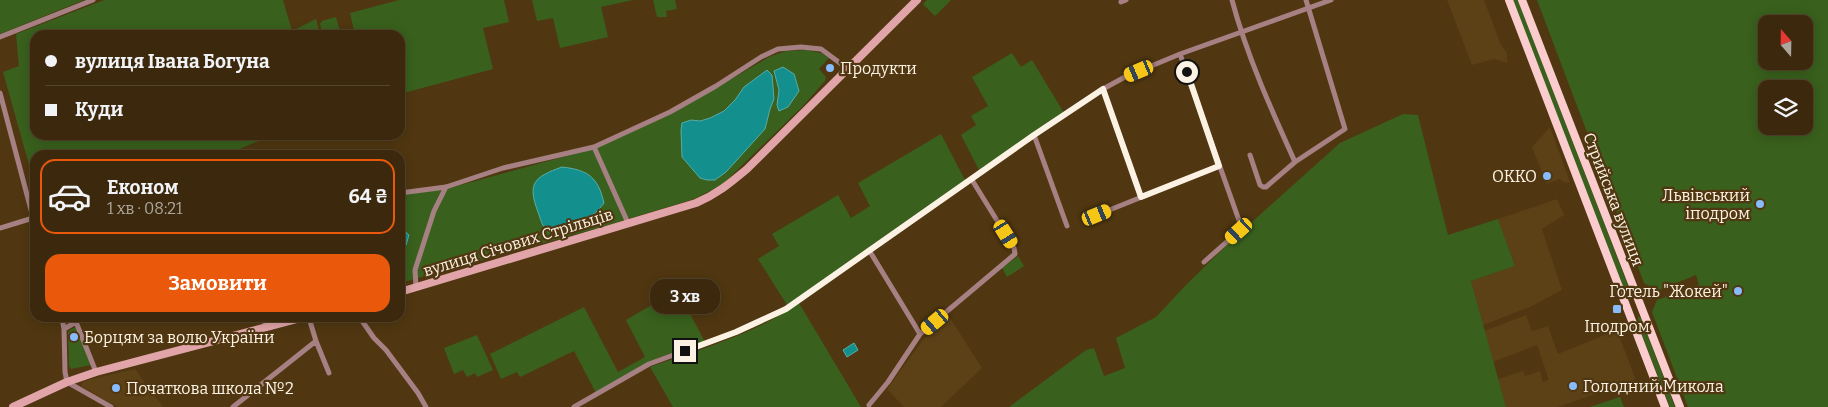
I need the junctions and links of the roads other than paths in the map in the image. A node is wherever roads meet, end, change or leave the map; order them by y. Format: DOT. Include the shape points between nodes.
graph roads {
  1 [pos="93,0"];
  2 [pos="917,0"];
  3 [pos="1232,0"];
  4 [pos="1306,0"];
  5 [pos="1332,0"];
  6 [pos="1509,0"];
  7 [pos="1522,0"];
  8 [pos="1309,8"];
  9 [pos="1241,31"];
  10 [pos="0,37"];
  11 [pos="1180,54"];
  12 [pos="848,69"];
  13 [pos="1103,89"];
  14 [pos="0,93"];
  15 [pos="1034,135"];
  16 [pos="594,147"];
  17 [pos="1250,155"];
  18 [pos="1294,162"];
  19 [pos="1219,166"];
  20 [pos="972,180"];
  21 [pos="446,187"];
  22 [pos="405,192"];
  23 [pos="1141,197"];
  24 [pos="30,207"];
  25 [pos="1097,215"];
  26 [pos="30,219"];
  27 [pos="628,223"];
  28 [pos="1067,226"];
  29 [pos="0,228"];
  30 [pos="869,250"];
  31 [pos="1204,262"];
  32 [pos="416,287"];
  33 [pos="405,290"];
  34 [pos="63,322"];
  35 [pos="265,322"];
  36 [pos="286,322"];
  37 [pos="310,322"];
  38 [pos="363,322"];
  39 [pos="268,327"];
  40 [pos="64,329"];
  41 [pos="920,334"];
  42 [pos="316,341"];
  43 [pos="96,372"];
  44 [pos="330,373"];
  45 [pos="67,382"];
  46 [pos="869,405"];
  47 [pos="13,407"];
  48 [pos="111,407"];
  49 [pos="233,407"];
  50 [pos="426,407"];
  51 [pos="574,407"];
  52 [pos="1665,407"];
  53 [pos="1680,407"];
  1 -- 10 [label="street"];
  2 -- 12 [label="street, вулиця Січових Стрільців"];
  3 -- 9 [label="street"];
  4 -- 8 [label="street"];
  5 -- 8 [label="street"];
  6 -- 52 [label="main road, Стрийська вулиця"];
  7 -- 53 [label="main road, Стрийська вулиця"];
  8 -- 9 [label="street"];
  8 -- 18 [label="street" via="1345,130"];
  9 -- 11 [label="street"];
  9 -- 18 [label="street"];
  11 -- 13 [label="street"];
  11 -- 19 [label="street"];
  12 -- 16 [label="street" via="821,49 778,49 676,108"];
  12 -- 27 [label="street, вулиця Січових Стрільців" via="724,188 696,203"];
  13 -- 15 [label="street"];
  13 -- 23 [label="street"];
  14 -- 24 [label="street"];
  15 -- 20 [label="street"];
  15 -- 28 [label="street"];
  16 -- 21 [label="street" via="503,168"];
  16 -- 27 [label="street, вулиця Січових Стрільців"];
  17 -- 18 [label="street" via="1263,187"];
  19 -- 23 [label="street"];
  19 -- 31 [label="street" via="1241,226"];
  20 -- 30 [label="street"];
  20 -- 41 [label="street" via="1015,254"];
  21 -- 22 [label="street"];
  21 -- 32 [label="street, вулиця Січових Стрільців" via="434,211 415,270"];
  23 -- 25 [label="street"];
  26 -- 29 [label="street"];
  27 -- 32 [label="street, вулиця Січових Стрільців"];
  30 -- 41 [label="street"];
  30 -- 51 [label="street" via="786,309 736,332 649,364"];
  32 -- 33 [label="street, вулиця Січових Стрільців"];
  34 -- 40 [label="street"];
  35 -- 39 [label="street"];
  36 -- 39 [label="street"];
  37 -- 42 [label="street"];
  38 -- 50 [label="street" via="418,392"];
  39 -- 43 [label="street"];
  40 -- 43 [label="street" via="76,322"];
  40 -- 45 [label="street"];
  41 -- 46 [label="street"];
  42 -- 44 [label="street"];
  42 -- 49 [label="street"];
  43 -- 45 [label="street"];
  45 -- 47 [label="street"];
  45 -- 48 [label="street"];
}
